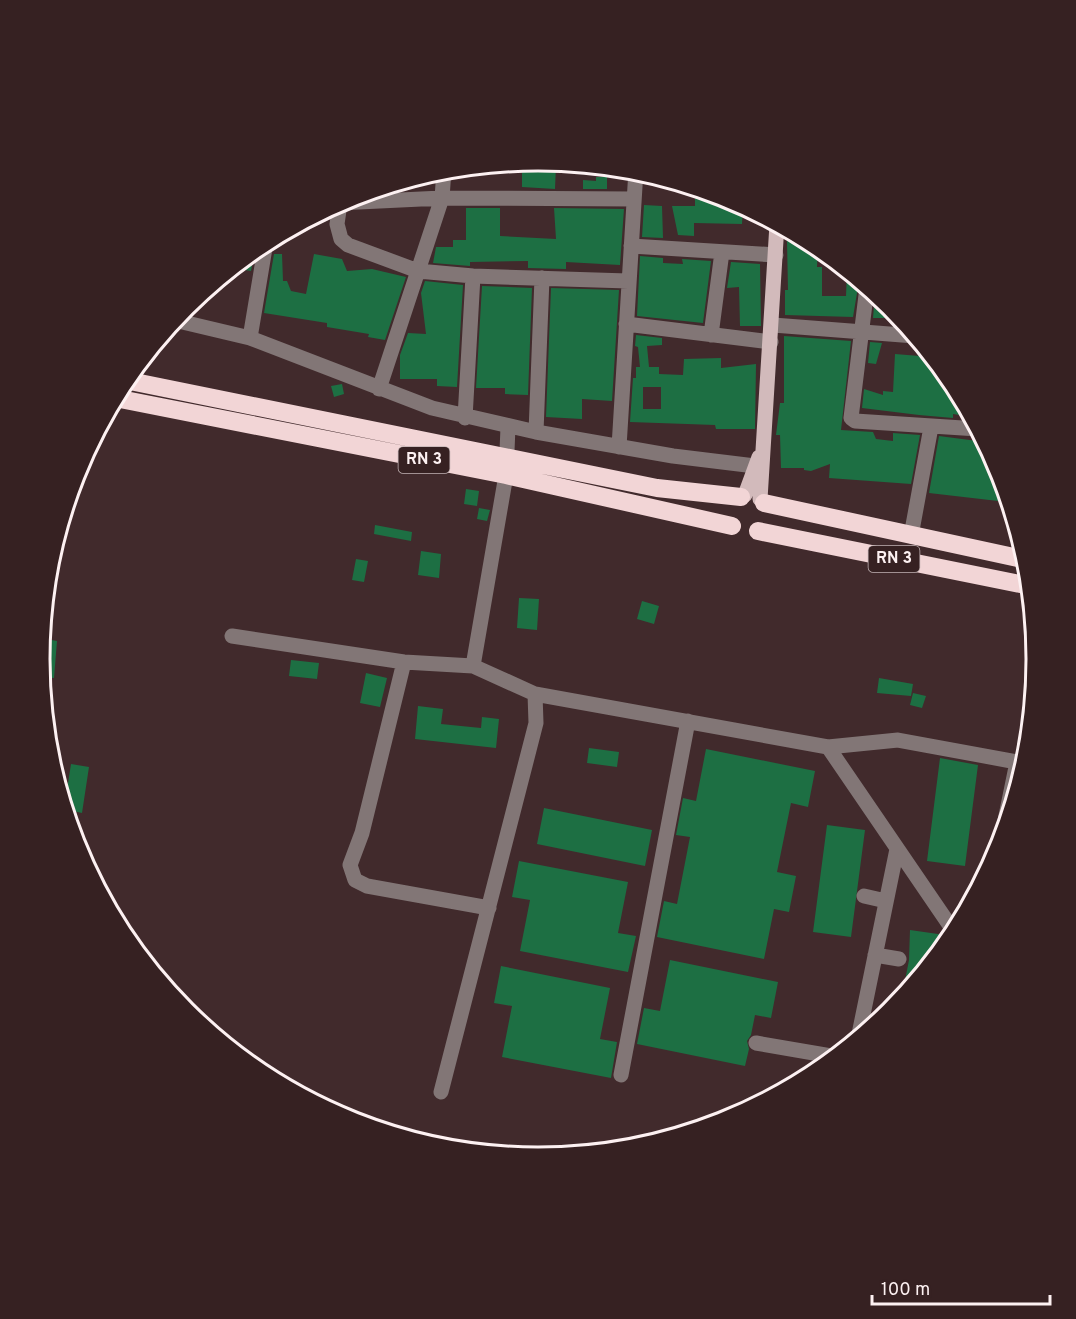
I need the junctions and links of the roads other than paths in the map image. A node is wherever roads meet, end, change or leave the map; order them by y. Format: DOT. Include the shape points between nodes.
graph roads {
  1 [pos="443,180"];
  2 [pos="635,181"];
  3 [pos="442,198"];
  4 [pos="634,200"];
  5 [pos="366,202"];
  6 [pos="338,214"];
  7 [pos="777,233"];
  8 [pos="631,246"];
  9 [pos="722,252"];
  10 [pos="264,255"];
  11 [pos="776,255"];
  12 [pos="418,271"];
  13 [pos="472,276"];
  14 [pos="542,278"];
  15 [pos="628,281"];
  16 [pos="865,297"];
  17 [pos="188,319"];
  18 [pos="626,324"];
  19 [pos="772,325"];
  20 [pos="860,330"];
  21 [pos="711,335"];
  22 [pos="903,335"];
  23 [pos="250,338"];
  24 [pos="771,342"];
  25 [pos="136,382"];
  26 [pos="379,389"];
  27 [pos="125,400"];
  28 [pos="465,418"];
  29 [pos="508,427"];
  30 [pos="931,427"];
  31 [pos="968,429"];
  32 [pos="536,432"];
  33 [pos="619,447"];
  34 [pos="758,458"];
  35 [pos="506,466"];
  36 [pos="752,499"];
  37 [pos="732,526"];
  38 [pos="758,531"];
  39 [pos="911,536"];
  40 [pos="1016,558"];
  41 [pos="1020,584"];
  42 [pos="232,636"];
  43 [pos="404,663"];
  44 [pos="473,666"];
  45 [pos="535,694"];
  46 [pos="688,721"];
  47 [pos="828,747"];
  48 [pos="1015,762"];
  49 [pos="897,849"];
  50 [pos="864,896"];
  51 [pos="886,901"];
  52 [pos="489,908"];
  53 [pos="949,924"];
  54 [pos="875,955"];
  55 [pos="899,959"];
  56 [pos="861,1026"];
  57 [pos="756,1043"];
  58 [pos="824,1055"];
  59 [pos="621,1075"];
  60 [pos="441,1092"];
  1 -- 3 [label="street"];
  2 -- 4 [label="street"];
  3 -- 4 [label="street"];
  3 -- 5 [label="street"];
  3 -- 12 [label="street"];
  4 -- 8 [label="street"];
  6 -- 12 [label="street" via="340,239 348,245"];
  7 -- 11 [label="main road"];
  8 -- 9 [label="street"];
  8 -- 15 [label="street"];
  9 -- 11 [label="street"];
  9 -- 21 [label="street"];
  10 -- 23 [label="street"];
  11 -- 19 [label="main road"];
  12 -- 13 [label="street"];
  12 -- 26 [label="street"];
  13 -- 14 [label="street"];
  13 -- 28 [label="street"];
  14 -- 15 [label="street"];
  14 -- 32 [label="street"];
  15 -- 18 [label="street"];
  16 -- 20 [label="street"];
  17 -- 23 [label="street"];
  18 -- 21 [label="street"];
  18 -- 33 [label="street"];
  19 -- 20 [label="street"];
  19 -- 24 [label="main road"];
  20 -- 22 [label="street"];
  20 -- 30 [label="street" via="851,418"];
  21 -- 24 [label="street"];
  23 -- 26 [label="street"];
  24 -- 34 [label="main road"];
  25 -- 35 [label="highway, RN 3"];
  26 -- 28 [label="street"];
  27 -- 35 [label="highway, RN 3"];
  28 -- 29 [label="street"];
  29 -- 32 [label="street"];
  29 -- 35 [label="street"];
  30 -- 31 [label="street"];
  30 -- 39 [label="street"];
  32 -- 33 [label="street"];
  33 -- 34 [label="street"];
  34 -- 36 [label="main road"];
  35 -- 36 [label="highway, RN 3"];
  35 -- 37 [label="highway, RN 3"];
  35 -- 44 [label="street"];
  36 -- 37 [label="highway" via="730,509"];
  36 -- 38 [label="highway" via="768,515"];
  36 -- 39 [label="highway, RN 3"];
  37 -- 38 [label="highway" via="741,533"];
  38 -- 41 [label="highway, RN 3"];
  39 -- 40 [label="highway, RN 3"];
  42 -- 43 [label="street"];
  43 -- 44 [label="street"];
  43 -- 52 [label="street" via="362,833 350,865 355,880 367,886"];
  44 -- 45 [label="street"];
  45 -- 46 [label="street"];
  45 -- 52 [label="street" via="536,723"];
  46 -- 47 [label="street"];
  46 -- 59 [label="street"];
  47 -- 48 [label="street" via="898,740"];
  47 -- 49 [label="street"];
  49 -- 51 [label="street"];
  49 -- 53 [label="street"];
  50 -- 51 [label="street"];
  51 -- 54 [label="street"];
  52 -- 60 [label="street"];
  54 -- 55 [label="street"];
  54 -- 56 [label="street"];
  57 -- 58 [label="street"];
}
